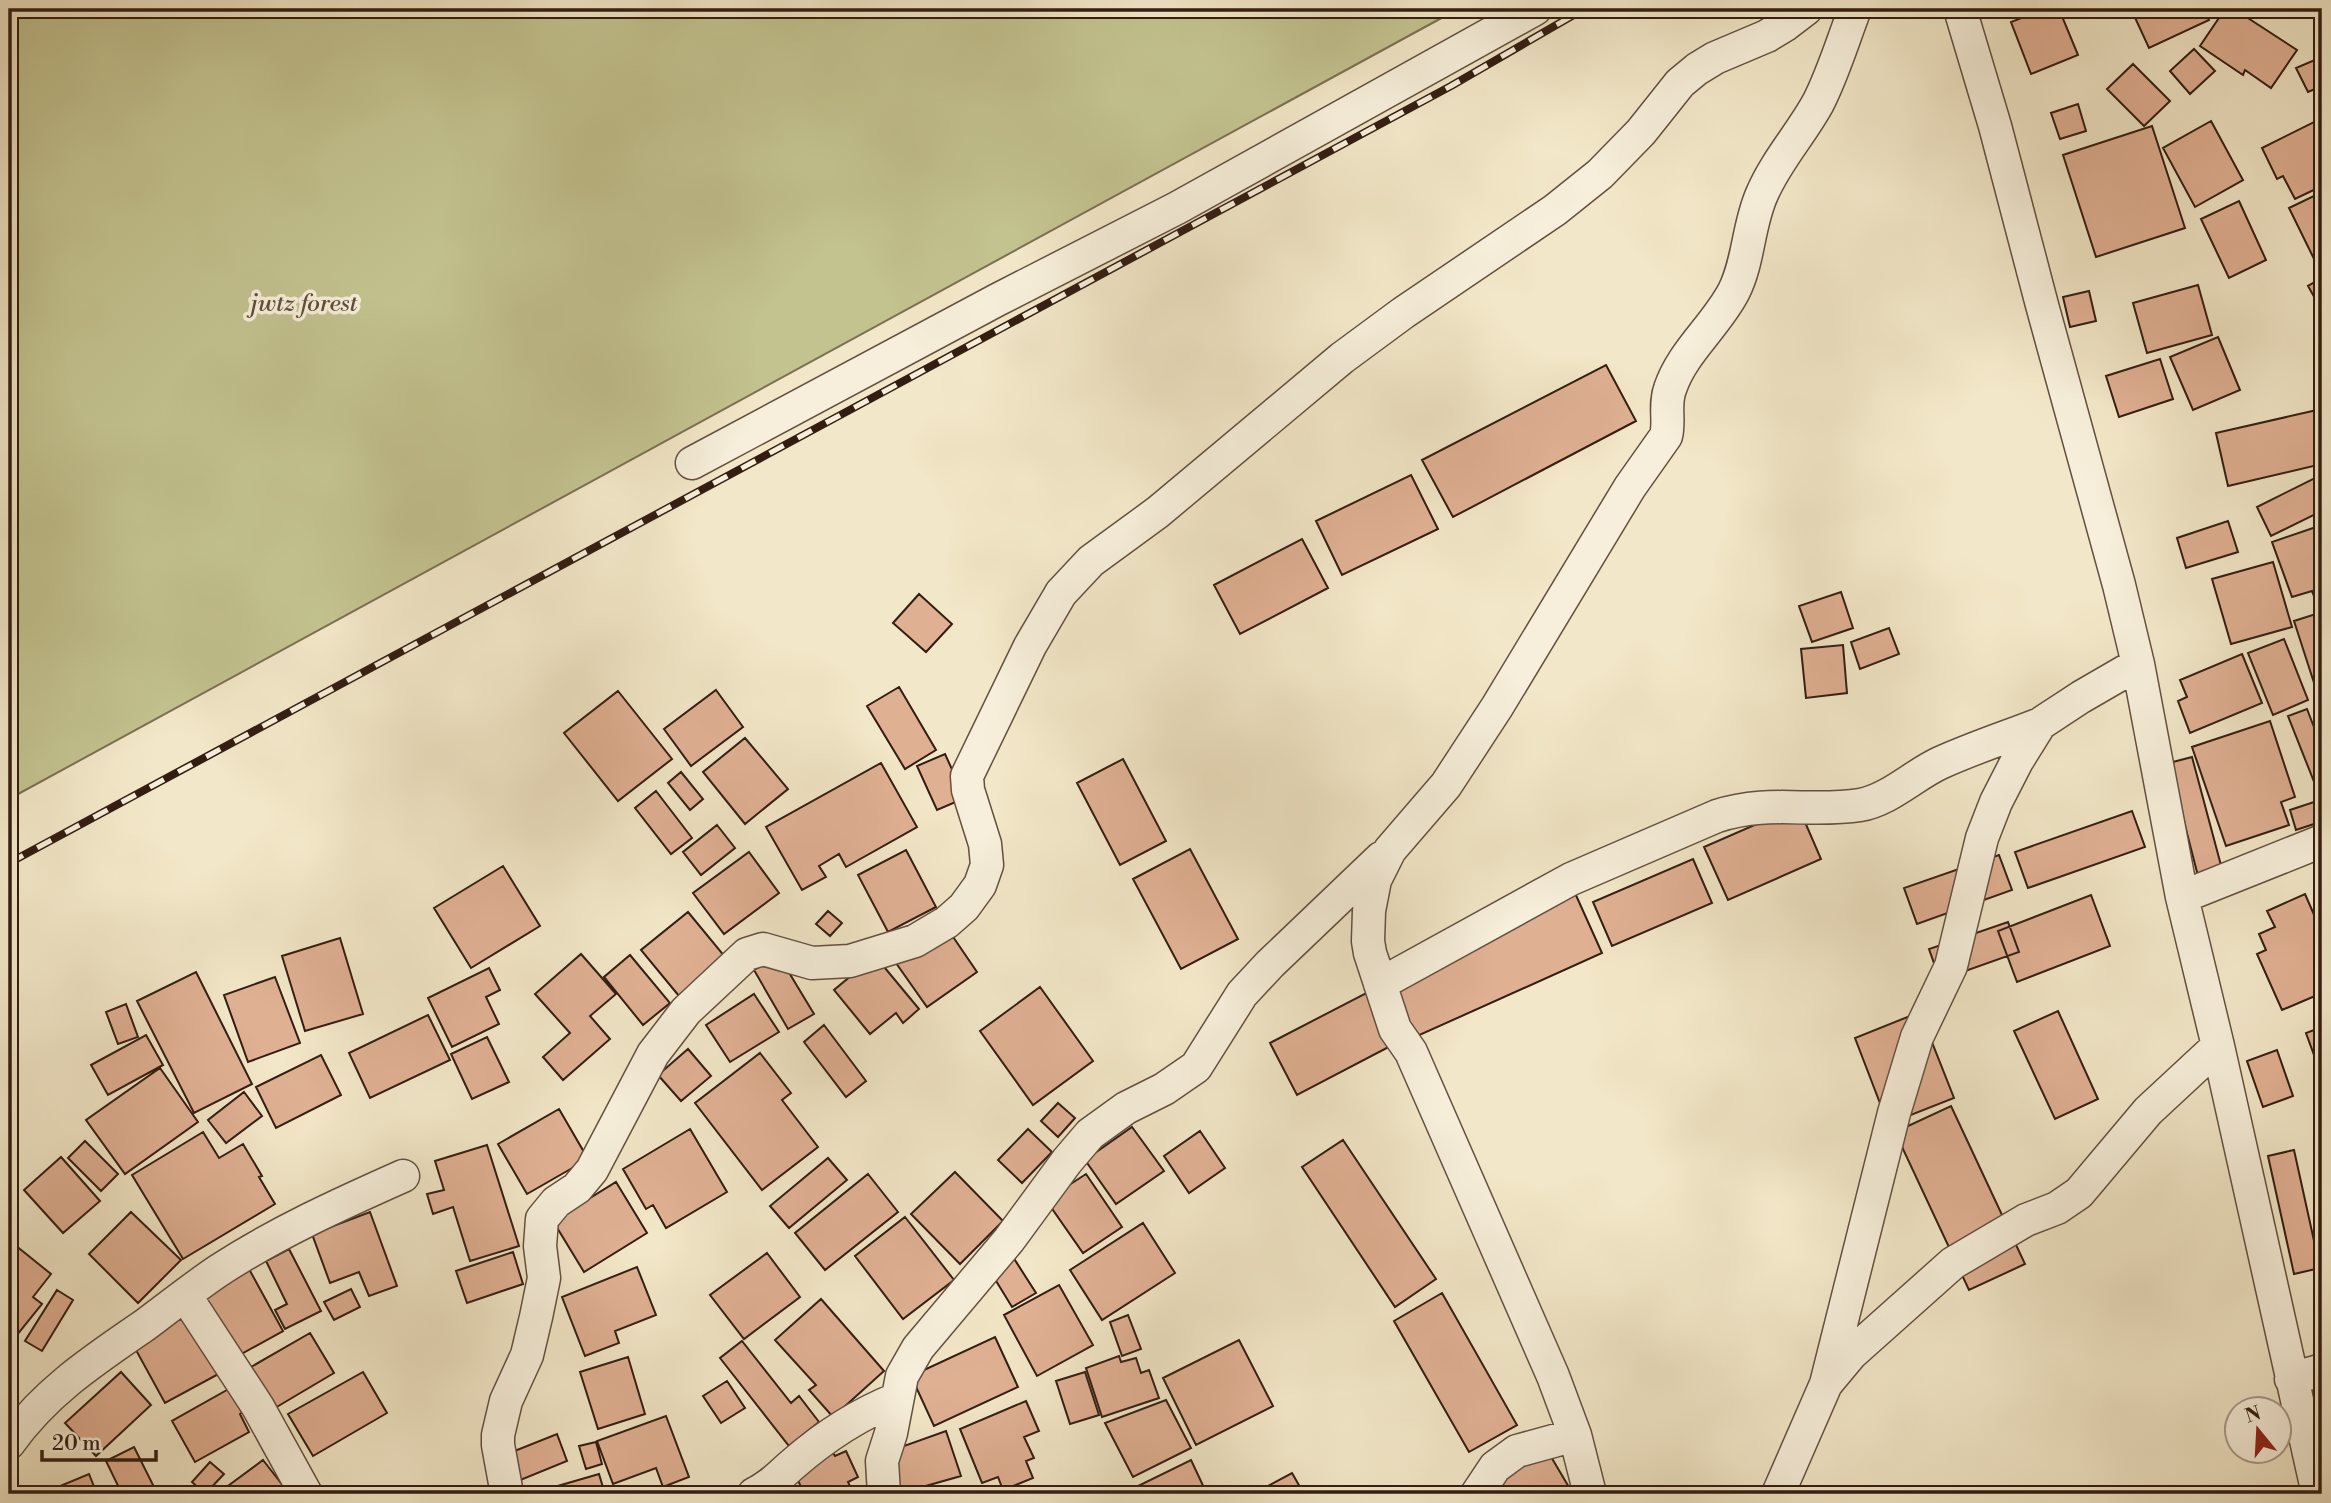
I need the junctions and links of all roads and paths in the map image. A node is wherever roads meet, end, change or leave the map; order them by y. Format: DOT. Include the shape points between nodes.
graph roads {
  1 [pos="1535,9"];
  2 [pos="1806,9"];
  3 [pos="1855,9"];
  4 [pos="1960,9"];
  5 [pos="692,463"];
  6 [pos="2138,664"];
  7 [pos="2040,724"];
  8 [pos="2322,841"];
  9 [pos="1390,850"];
  10 [pos="2182,897"];
  11 [pos="1380,984"];
  12 [pos="2218,1046"];
  13 [pos="403,1176"];
  14 [pos="185,1295"];
  15 [pos="2322,1370"];
  16 [pos="2291,1379"];
  17 [pos="1826,1384"];
  18 [pos="897,1399"];
  19 [pos="1575,1435"];
  20 [pos="9,1443"];
  21 [pos="306,1494"];
  22 [pos="507,1494"];
  23 [pos="754,1494"];
  24 [pos="884,1494"];
  25 [pos="1477,1494"];
  26 [pos="1590,1494"];
  27 [pos="1778,1494"];
  28 [pos="2318,1494"];
  1 -- 5 [label="street" via="1177,208"];
  2 -- 22 [label="street" via="1767,36 1697,69 1600,173 1555,210 1342,358 1158,512 1091,561 1061,593 967,776 987,865 964,908 915,941 850,961 812,964 764,949 747,954 687,1011 653,1055 593,1170 542,1219 544,1278 527,1355 506,1401 498,1434"];
  3 -- 9 [label="street" via="1819,101 1761,195 1733,292 1679,368 1667,401 1666,436 1452,776"];
  4 -- 6 [label="street"];
  6 -- 7 [label="street"];
  6 -- 10 [label="street"];
  7 -- 11 [label="street" via="1940,764 1873,802 1761,806 1717,816 1571,878"];
  7 -- 17 [label="street" via="1987,826 1951,966 1917,1037"];
  8 -- 10 [label="street"];
  9 -- 11 [label="street" via="1375,880 1369,911 1368,942"];
  9 -- 18 [label="street" via="1242,994 1196,1067 1090,1134 918,1348 902,1376"];
  10 -- 12 [label="street"];
  11 -- 19 [label="street" via="1395,1029 1411,1052 1528,1316"];
  12 -- 16 [label="street"];
  12 -- 17 [label="street" via="2148,1111 2079,1193 1953,1263 1851,1354"];
  13 -- 14 [label="street" via="272,1239"];
  14 -- 20 [label="street" via="51,1394"];
  14 -- 21 [label="street" via="263,1416"];
  15 -- 16 [label="street"];
  16 -- 28 [label="street"];
  17 -- 27 [label="street"];
  18 -- 23 [label="street" via="835,1432 772,1485"];
  18 -- 24 [label="street" via="882,1461"];
  19 -- 25 [label="street" via="1533,1445 1505,1458"];
  19 -- 26 [label="street"];
}
